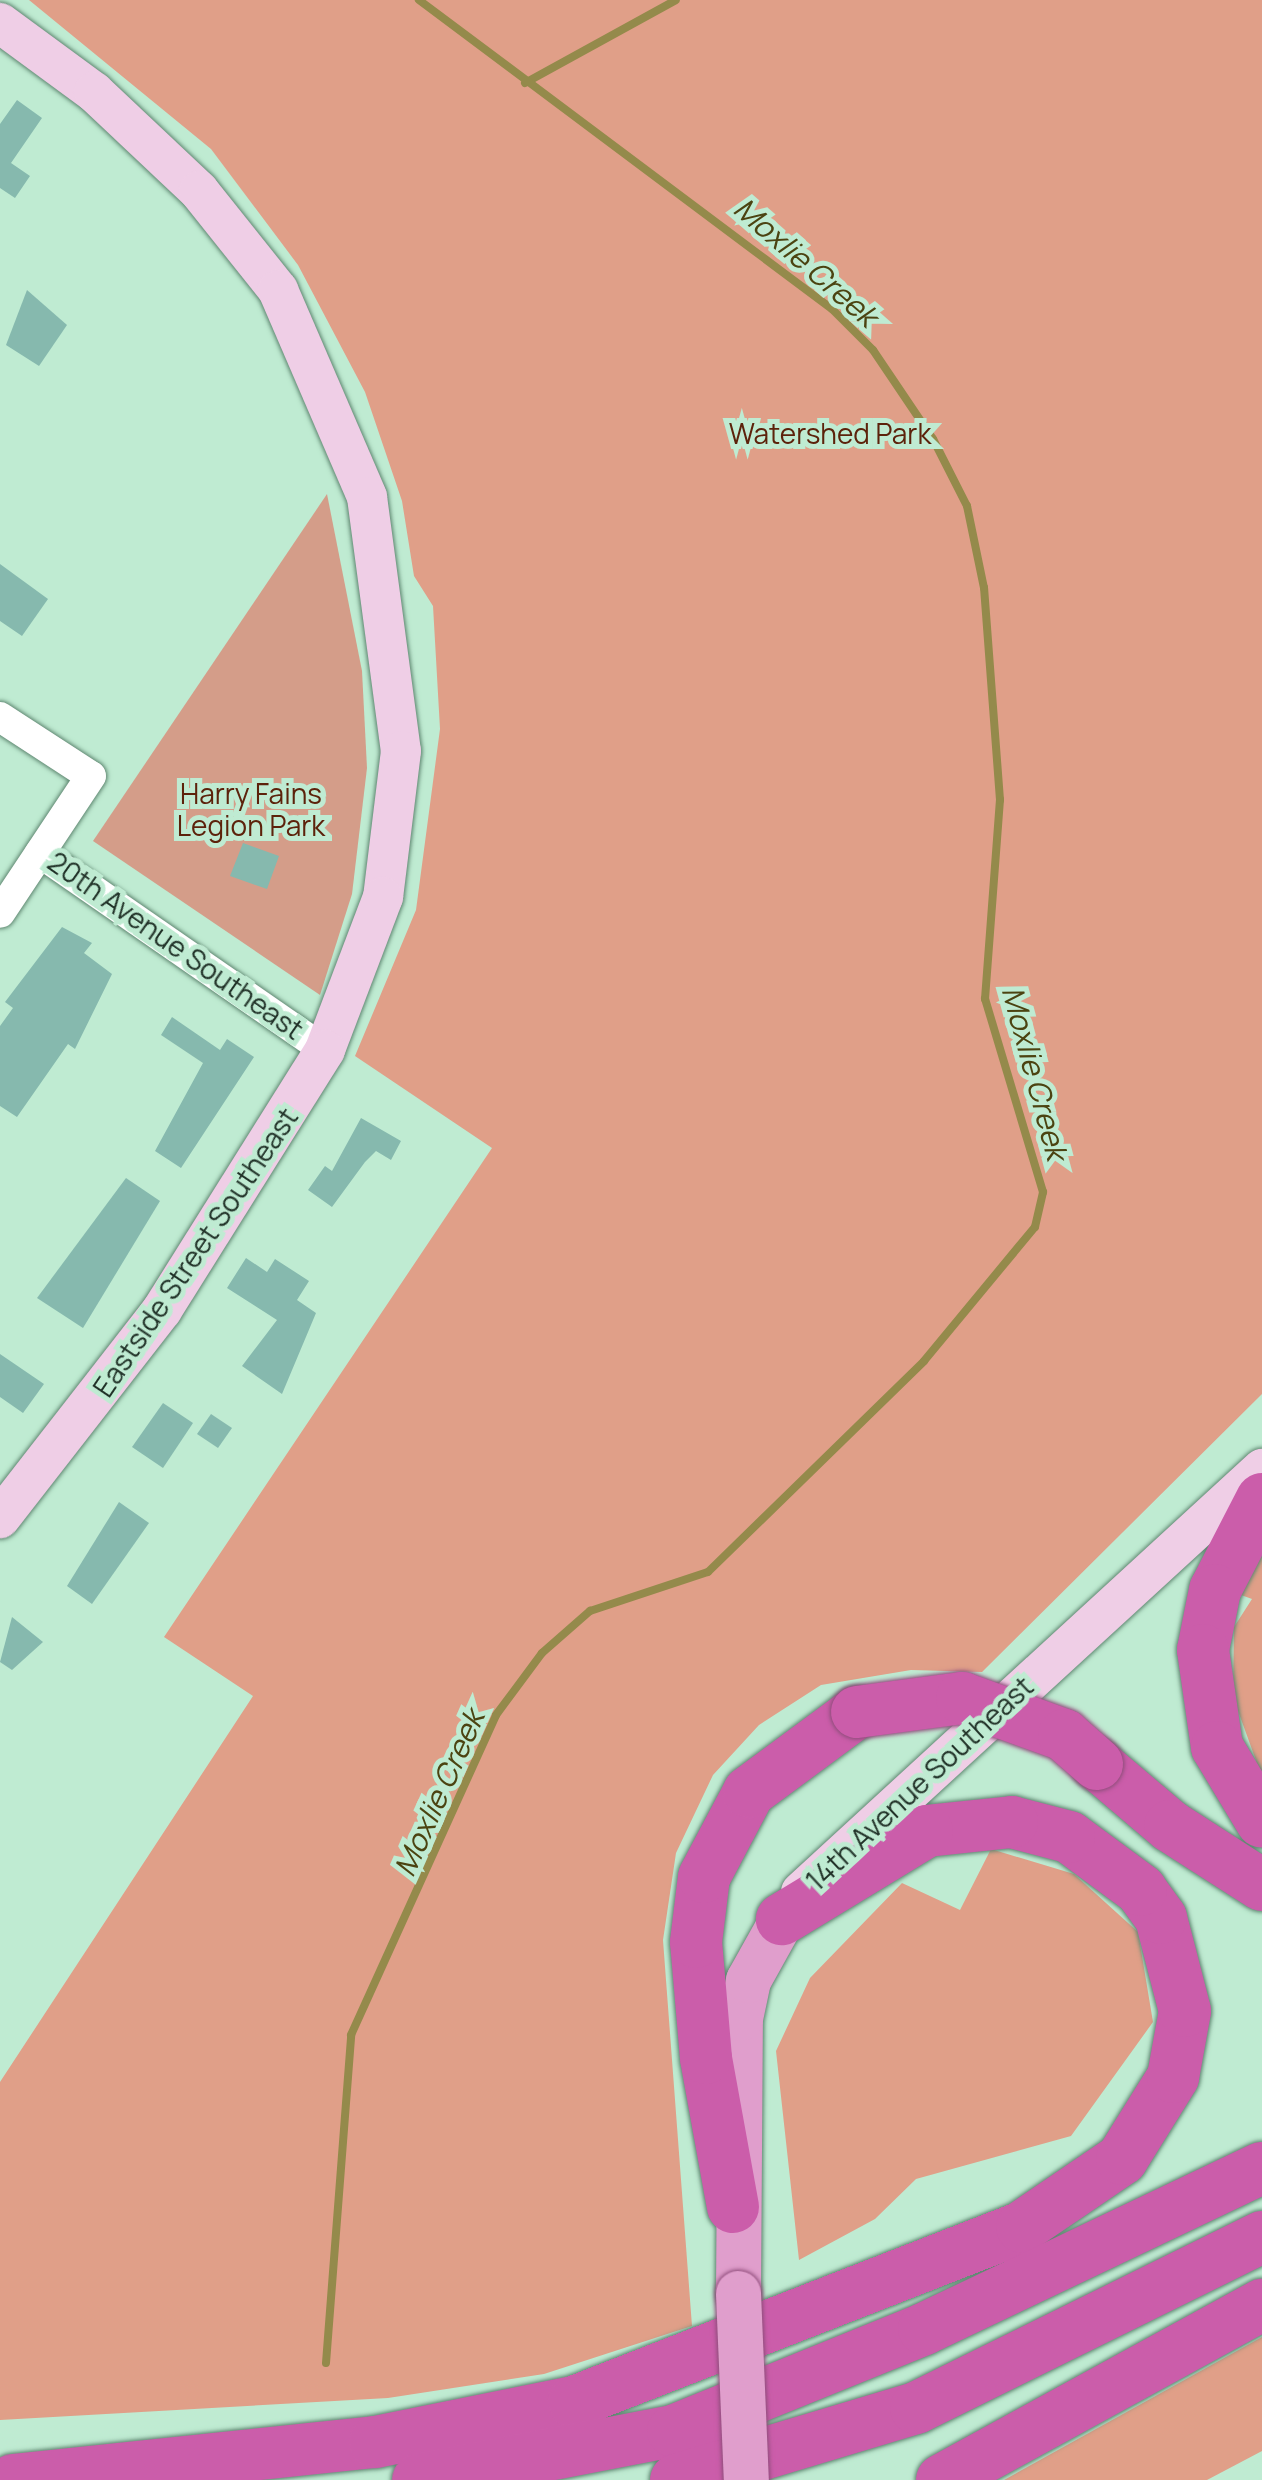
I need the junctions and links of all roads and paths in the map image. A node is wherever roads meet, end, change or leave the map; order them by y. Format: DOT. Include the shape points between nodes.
graph roads {
  1 [pos="3,32"];
  2 [pos="0,716"];
  3 [pos="40,852"];
  4 [pos="0,913"];
  5 [pos="325,1050"];
  6 [pos="1262,1469"];
  7 [pos="1262,1499"];
  8 [pos="0,1518"];
  9 [pos="1262,1822"];
  10 [pos="1262,1885"];
  11 [pos="782,1919"];
  12 [pos="1262,2168"];
  13 [pos="734,2208"];
  14 [pos="1262,2237"];
  15 [pos="1262,2304"];
  16 [pos="12,2480"];
  17 [pos="418,2480"];
  18 [pos="676,2480"];
  19 [pos="746,2480"];
  20 [pos="942,2480"];
  1 -- 5 [label="street, Eastside Street Southeast" via="94,92 200,191 278,290 367,497 394,648 397,822 383,896"];
  2 -- 3 [label="street, 20th Avenue Southeast" via="91,776"];
  3 -- 4 [label="street"];
  3 -- 5 [label="street, 20th Avenue Southeast"];
  5 -- 8 [label="street, Eastside Street Southeast" via="173,1294"];
  6 -- 11 [label="street, 14th Avenue Southeast" via="807,1884"];
  7 -- 9 [label="highway" via="1215,1590 1203,1650 1217,1747"];
  10 -- 13 [label="highway, bridge" via="1170,1826 1064,1735 962,1698 857,1712 749,1792 704,1877 696,1942 706,2058"];
  11 -- 13 [label="main road, 14th Avenue Southeast" via="748,1980 740,2018"];
  11 -- 16 [label="highway" via="927,1831 1012,1822 1070,1837 1141,1890 1161,1918 1185,2010 1173,2077 1122,2160 1022,2227 574,2402 376,2442"];
  12 -- 17 [label="highway" via="924,2329 673,2431"];
  13 -- 19 [label="main road, 14th Avenue Southeast, bridge"];
  14 -- 18 [label="highway" via="916,2408"];
  15 -- 20 [label="highway"];
}
